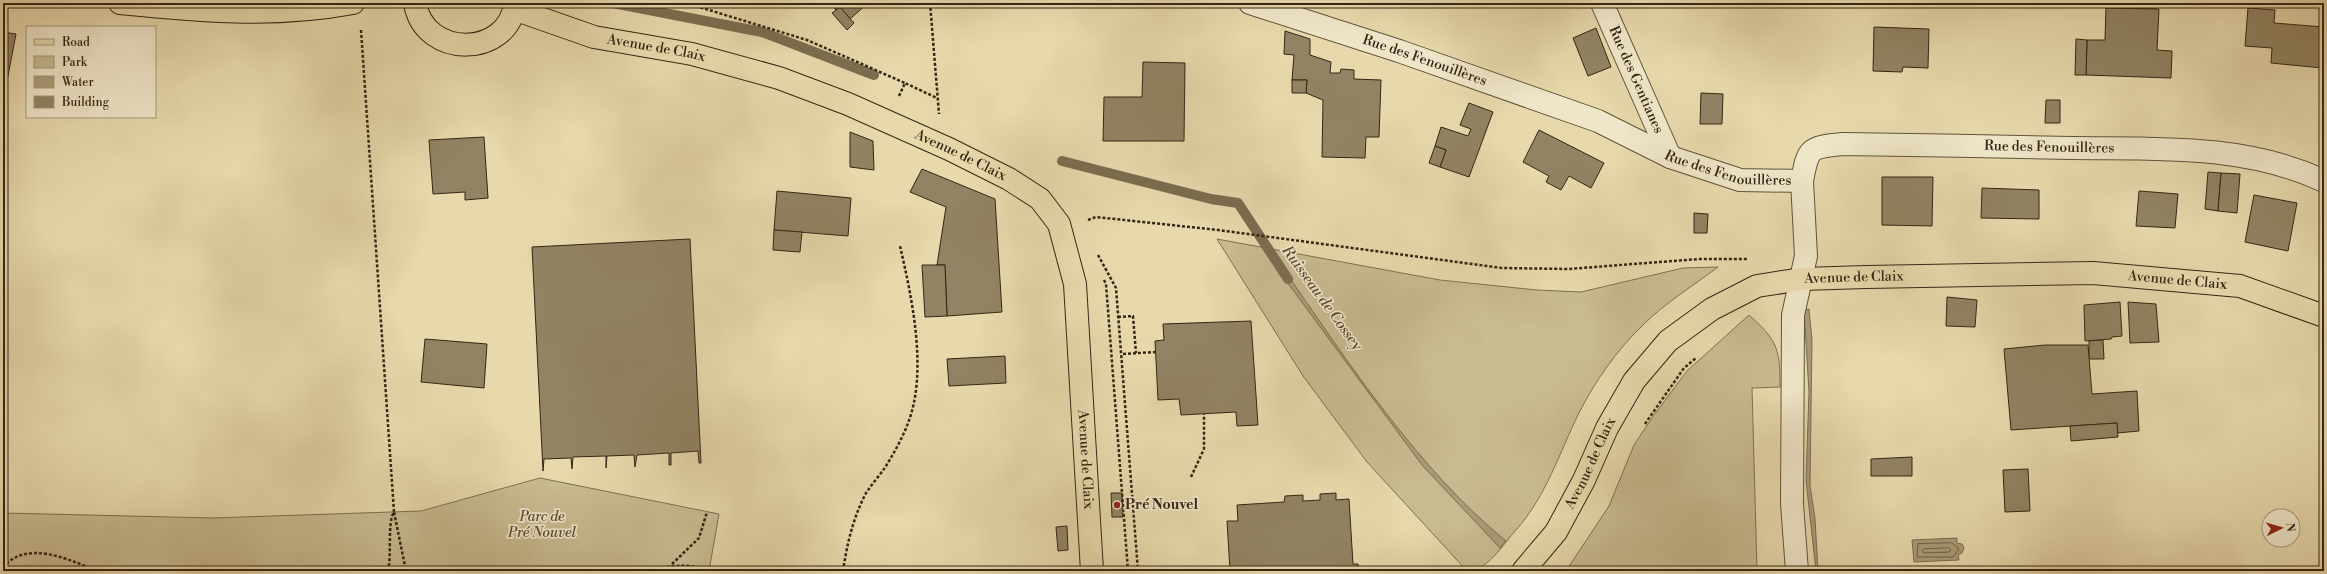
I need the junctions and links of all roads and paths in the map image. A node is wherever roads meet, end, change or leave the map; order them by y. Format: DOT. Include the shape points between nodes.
graph roads {
  1 [pos="120,3"];
  2 [pos="353,3"];
  3 [pos="415,3"];
  4 [pos="686,3"];
  5 [pos="930,3"];
  6 [pos="1250,3"];
  7 [pos="1602,3"];
  8 [pos="514,6"];
  9 [pos="360,27"];
  10 [pos="905,84"];
  11 [pos="940,120"];
  12 [pos="1670,157"];
  13 [pos="1802,181"];
  14 [pos="2324,181"];
  15 [pos="1082,222"];
  16 [pos="900,246"];
  17 [pos="1095,248"];
  18 [pos="1699,259"];
  19 [pos="1102,277"];
  20 [pos="1802,279"];
  21 [pos="2324,316"];
  22 [pos="1118,317"];
  23 [pos="1155,352"];
  24 [pos="1136,353"];
  25 [pos="1123,354"];
  26 [pos="1701,354"];
  27 [pos="1204,414"];
  28 [pos="1643,426"];
  29 [pos="1191,477"];
  30 [pos="394,512"];
  31 [pos="707,512"];
  32 [pos="672,565"];
  33 [pos="3,567"];
  34 [pos="98,571"];
  35 [pos="388,571"];
  36 [pos="406,571"];
  37 [pos="646,571"];
  38 [pos="713,571"];
  39 [pos="843,571"];
  40 [pos="1092,571"];
  41 [pos="1128,571"];
  42 [pos="1138,571"];
  43 [pos="1523,571"];
  44 [pos="1797,571"];
  1 -- 2 [label="main road" via="270,13 314,10"];
  3 -- 8 [label="main road, Avenue de Claix" via="426,27 444,42 462,46 482,43 503,29"];
  4 -- 10 [label="path" via="807,40"];
  5 -- 11 [label="path"];
  6 -- 12 [label="street, Rue des Fenouillères" via="1398,51 1598,121"];
  7 -- 12 [label="street, Rue des Gentianes"];
  8 -- 40 [label="main road, Avenue de Claix" via="594,37 692,54 779,78 848,104 949,149 1009,179 1040,199 1059,224 1075,284"];
  9 -- 30 [label="path"];
  12 -- 13 [label="street, Rue des Fenouillères" via="1740,180"];
  13 -- 14 [label="street, Rue des Fenouillères" via="1806,157 1817,146 1843,144 2199,150 2266,160 2297,168"];
  13 -- 20 [label="street" via="1806,256"];
  15 -- 18 [label="path" via="1096,217 1218,230 1502,268 1568,269"];
  16 -- 39 [label="path" via="907,275 916,344 916,393 908,423 886,466 866,493 848,536"];
  17 -- 22 [label="path" via="1116,288"];
  19 -- 41 [label="path" via="1106,284"];
  20 -- 21 [label="main road, Avenue de Claix" via="2093,273 2240,286"];
  20 -- 43 [label="main road, Avenue de Claix" via="1757,286 1712,310 1668,341 1634,381 1607,428 1584,480 1556,532"];
  20 -- 44 [label="street" via="1793,315 1792,504"];
  22 -- 24 [label="path" via="1133,316"];
  22 -- 25 [label="path"];
  23 -- 24 [label="path"];
  24 -- 25 [label="path"];
  25 -- 42 [label="path"];
  26 -- 28 [label="path" via="1684,368"];
  27 -- 29 [label="path" via="1204,449"];
  30 -- 35 [label="path" via="390,519 391,546"];
  30 -- 36 [label="path"];
  31 -- 32 [label="path" via="699,538 679,555"];
  32 -- 37 [label="path"];
  32 -- 38 [label="path"];
  33 -- 34 [label="path" via="17,556 32,553 61,556"];
}
